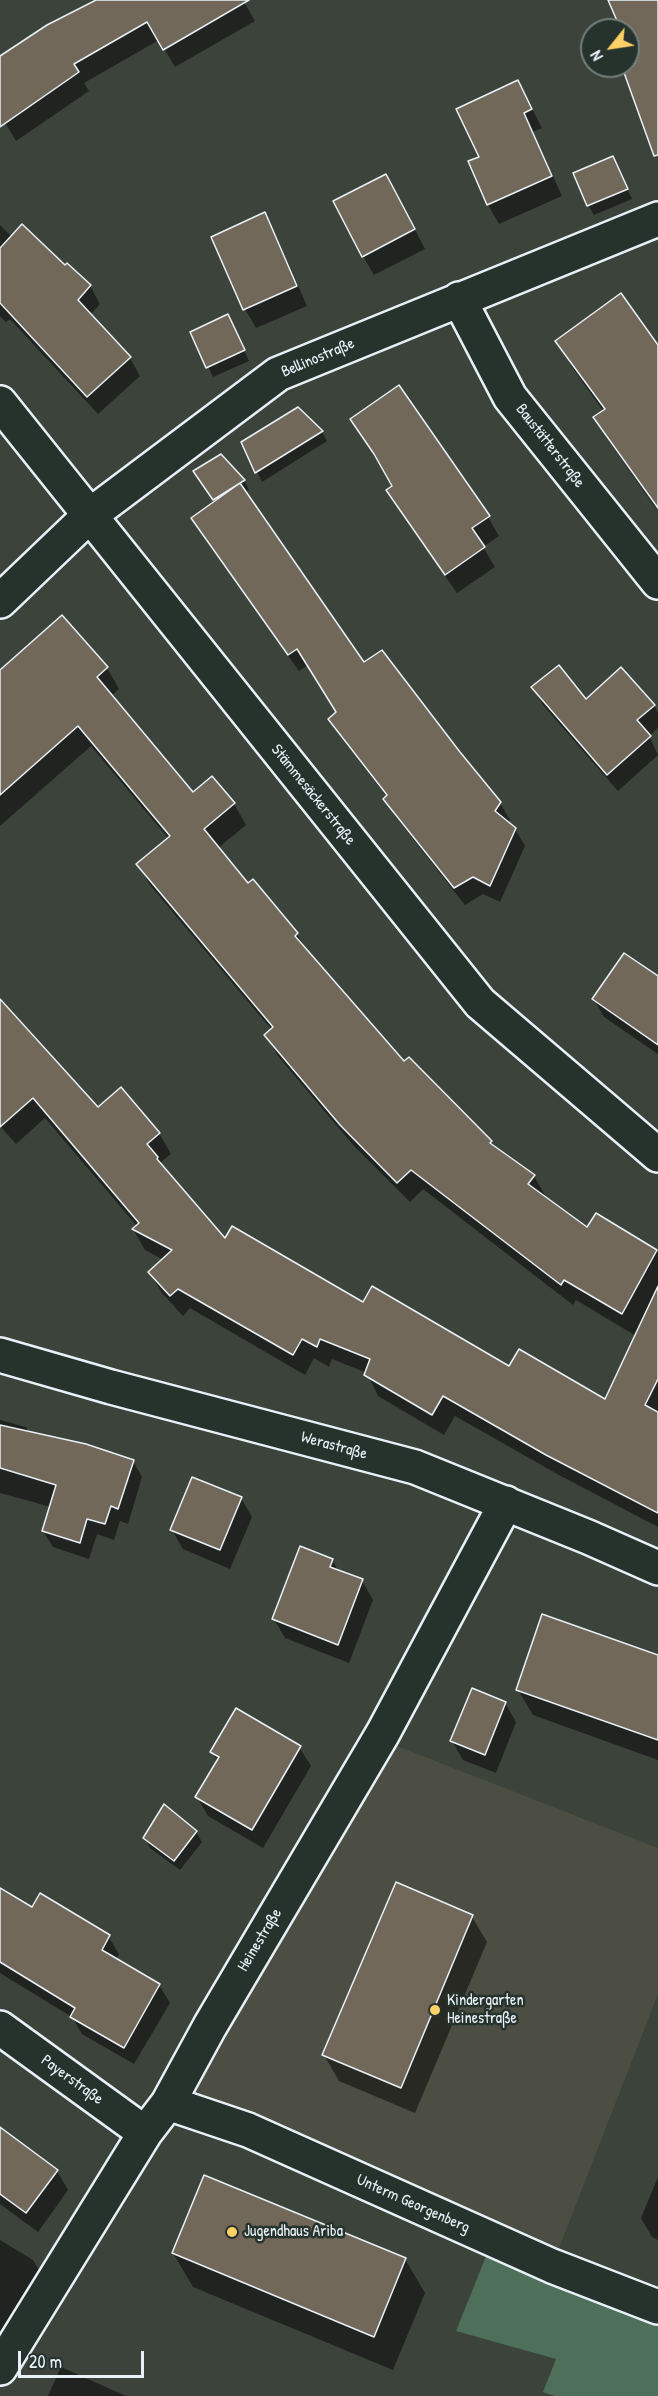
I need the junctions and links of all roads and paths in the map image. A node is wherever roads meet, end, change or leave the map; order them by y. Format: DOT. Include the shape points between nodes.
graph roads {
  1 [pos="658,219"];
  2 [pos="459,299"];
  3 [pos="0,404"];
  4 [pos="89,516"];
  5 [pos="658,582"];
  6 [pos="0,601"];
  7 [pos="658,1155"];
  8 [pos="0,1355"];
  9 [pos="506,1503"];
  10 [pos="658,1568"];
  11 [pos="0,2028"];
  12 [pos="168,2103"];
  13 [pos="145,2133"];
  14 [pos="658,2307"];
  15 [pos="0,2368"];
  1 -- 2 [label="street, Bellinostraße"];
  2 -- 4 [label="street, Bellinostraße" via="278,374"];
  2 -- 5 [label="street, Baustätterstraße" via="510,397"];
  3 -- 4 [label="street, Stämmesäckerstraße"];
  4 -- 6 [label="street, Bellinostraße"];
  4 -- 7 [label="street, Stämmesäckerstraße" via="480,1003"];
  8 -- 9 [label="street, Werastraße" via="415,1467"];
  9 -- 10 [label="street, Werastraße"];
  9 -- 12 [label="street, Heinestraße" via="379,1738"];
  11 -- 13 [label="street, Payerstraße"];
  12 -- 13 [label="street, Heinestraße"];
  12 -- 14 [label="street, Unterm Georgenberg" via="248,2130 552,2266"];
  13 -- 15 [label="street, Heinestraße"];
}
